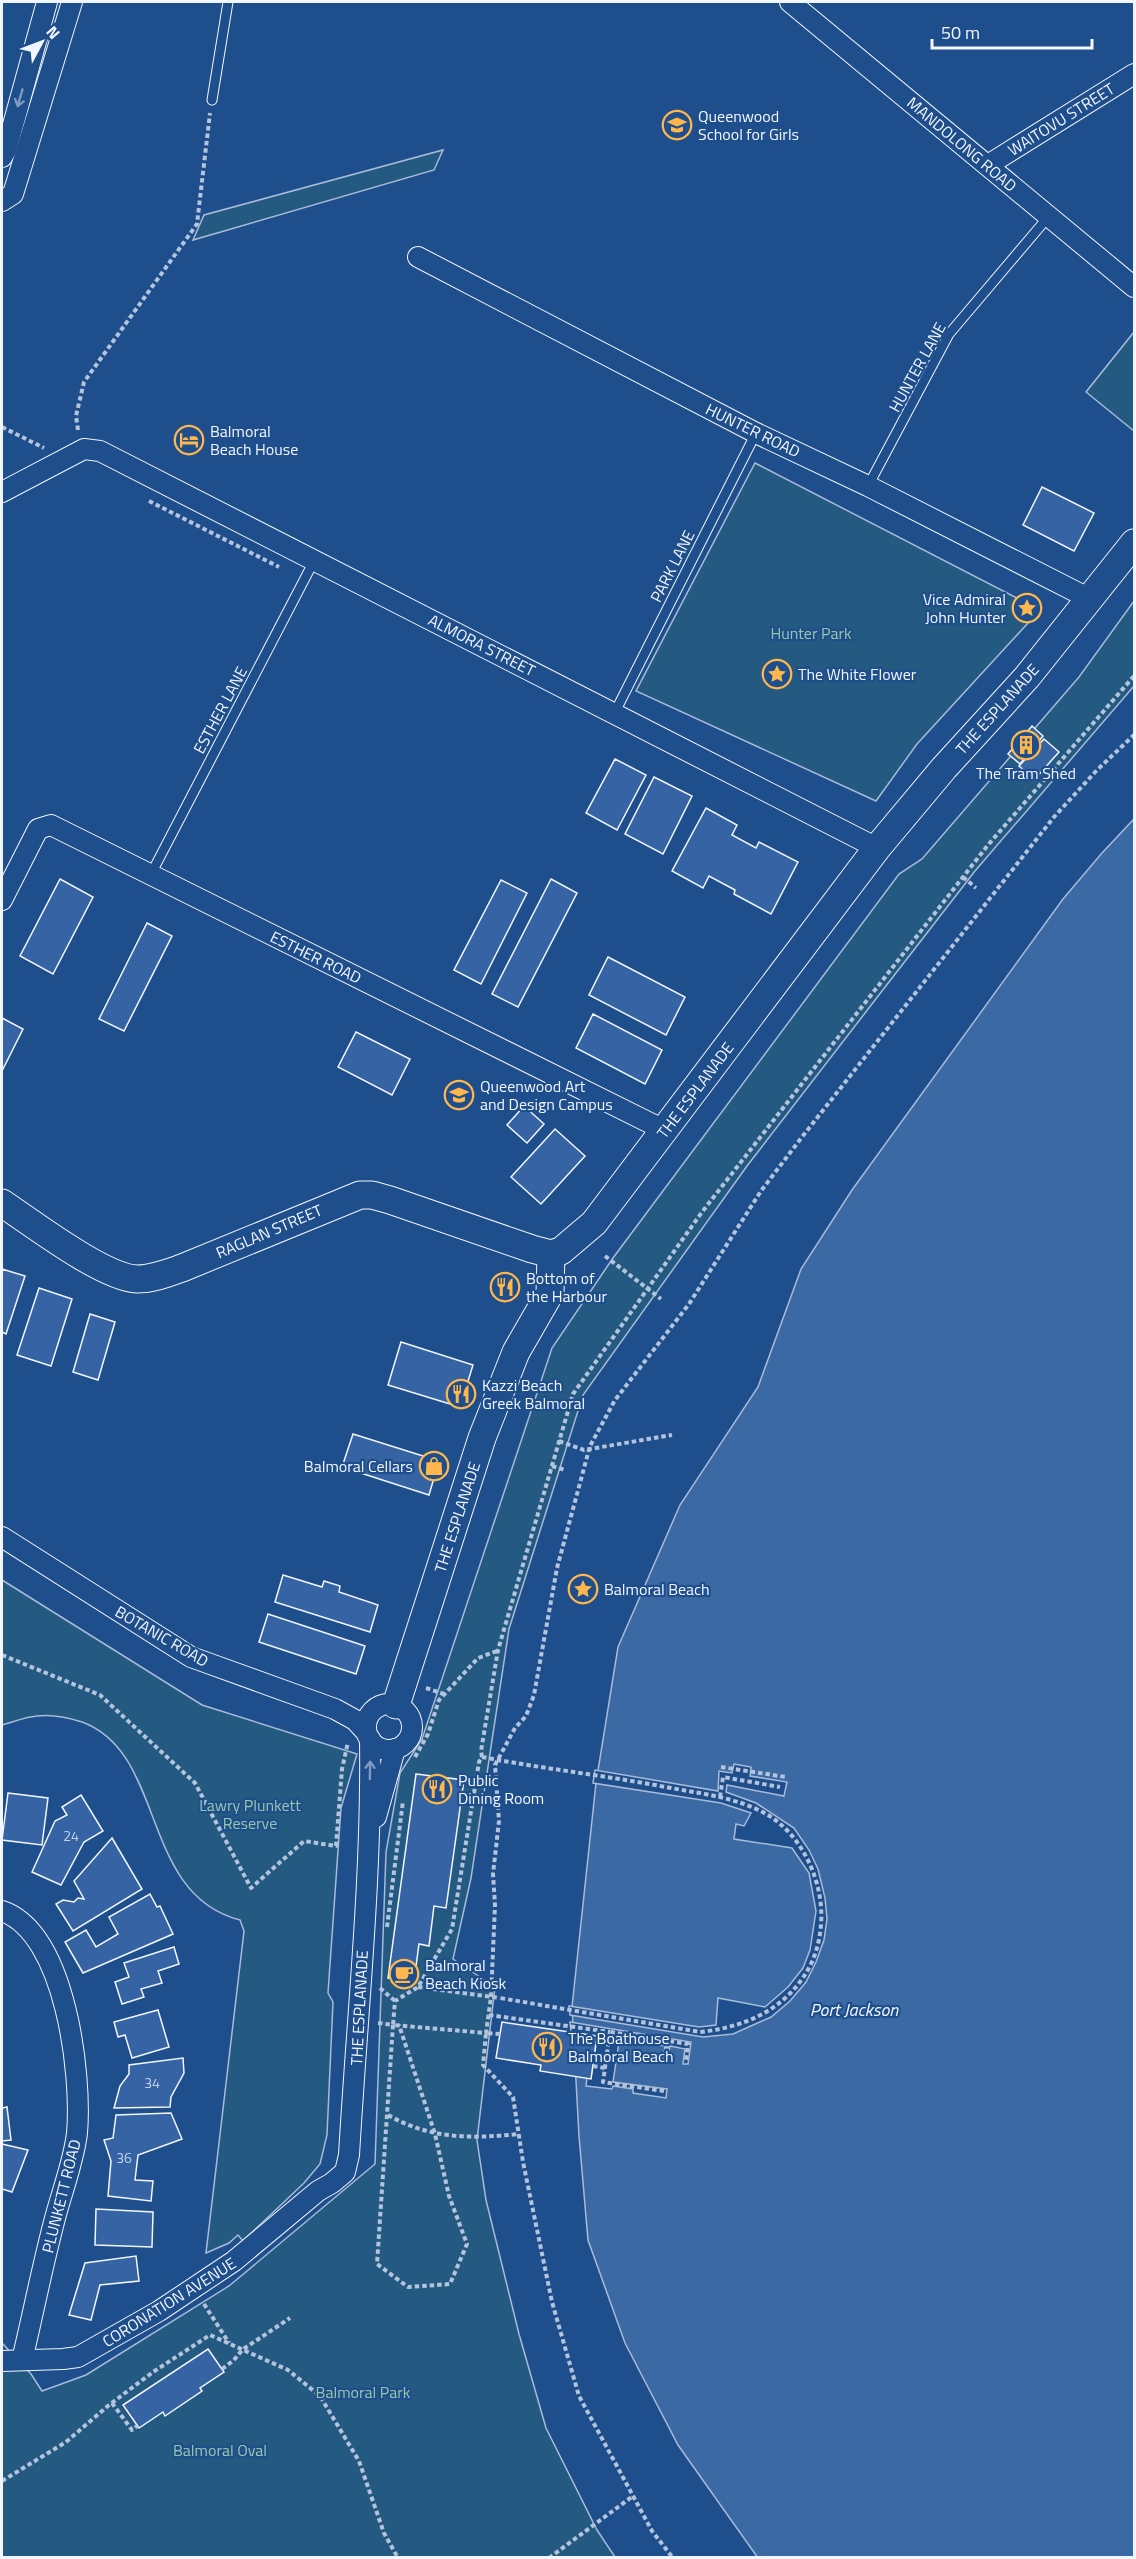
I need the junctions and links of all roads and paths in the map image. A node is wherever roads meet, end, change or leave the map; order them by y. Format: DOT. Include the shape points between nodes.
graph roads {
  1 [pos="47,2"];
  2 [pos="72,2"];
  3 [pos="228,2"];
  4 [pos="790,2"];
  5 [pos="1134,74"];
  6 [pos="212,100"];
  7 [pos="2,157"];
  8 [pos="987,165"];
  9 [pos="2,201"];
  10 [pos="1049,216"];
  11 [pos="418,257"];
  12 [pos="1134,287"];
  13 [pos="2,427"];
  14 [pos="756,433"];
  15 [pos="82,443"];
  16 [pos="45,449"];
  17 [pos="868,486"];
  18 [pos="2,492"];
  19 [pos="1134,543"];
  20 [pos="315,559"];
  21 [pos="1090,599"];
  22 [pos="1134,676"];
  23 [pos="614,714"];
  24 [pos="1134,735"];
  25 [pos="877,848"];
  26 [pos="151,874"];
  27 [pos="963,877"];
  28 [pos="976,888"];
  29 [pos="2,900"];
  30 [pos="664,1130"];
  31 [pos="2,1203"];
  32 [pos="551,1254"];
  33 [pos="605,1256"];
  34 [pos="648,1291"];
  35 [pos="661,1299"];
  36 [pos="672,1435"];
  37 [pos="559,1441"];
  38 [pos="590,1449"];
  39 [pos="552,1466"];
  40 [pos="565,1470"];
  41 [pos="2,1537"];
  42 [pos="498,1650"];
  43 [pos="2,1654"];
  44 [pos="426,1688"];
  45 [pos="444,1694"];
  46 [pos="385,1708"];
  47 [pos="335,1709"];
  48 [pos="368,1735"];
  49 [pos="395,1749"];
  50 [pos="482,1757"];
  51 [pos="346,1760"];
  52 [pos="412,1764"];
  53 [pos="721,1767"];
  54 [pos="741,1770"];
  55 [pos="786,1777"];
  56 [pos="740,1780"];
  57 [pos="780,1787"];
  58 [pos="404,1794"];
  59 [pos="720,1797"];
  60 [pos="368,1842"];
  61 [pos="2,1911"];
  62 [pos="386,1930"];
  63 [pos="379,1986"];
  64 [pos="418,1987"];
  65 [pos="491,1997"];
  66 [pos="395,2001"];
  67 [pos="489,2015"];
  68 [pos="396,2025"];
  69 [pos="610,2032"];
  70 [pos="486,2033"];
  71 [pos="500,2034"];
  72 [pos="668,2041"];
  73 [pos="665,2056"];
  74 [pos="686,2060"];
  75 [pos="593,2066"];
  76 [pos="605,2068"];
  77 [pos="664,2091"];
  78 [pos="388,2115"];
  79 [pos="435,2134"];
  80 [pos="518,2134"];
  81 [pos="345,2172"];
  82 [pos="204,2304"];
  83 [pos="290,2318"];
  84 [pos="230,2344"];
  85 [pos="242,2350"];
  86 [pos="22,2360"];
  87 [pos="2,2361"];
  88 [pos="222,2369"];
  89 [pos="112,2403"];
  90 [pos="137,2426"];
  91 [pos="2,2481"];
  92 [pos="633,2496"];
  93 [pos="398,2558"];
  94 [pos="549,2558"];
  95 [pos="673,2558"];
  1 -- 7 [label="street, one-way"];
  2 -- 9 [label="street" via="13,194"];
  3 -- 6 [label="lane"];
  4 -- 8 [label="street, MANDOLONG ROAD"];
  5 -- 8 [label="street, WAITOVU STREET"];
  6 -- 15 [label="path" via="197,224 84,382 76,416"];
  8 -- 10 [label="street, MANDOLONG ROAD"];
  10 -- 12 [label="street, MANDOLONG ROAD"];
  10 -- 17 [label="lane, HUNTER LANE" via="950,334"];
  11 -- 14 [label="street, HUNTER ROAD"];
  13 -- 16 [label="path"];
  14 -- 17 [label="street, HUNTER ROAD"];
  14 -- 23 [label="lane, PARK LANE"];
  15 -- 18 [label="street"];
  15 -- 20 [label="street, ALMORA STREET"];
  17 -- 21 [label="street, HUNTER ROAD"];
  19 -- 21 [label="street, THE ESPLANADE"];
  20 -- 23 [label="street, ALMORA STREET"];
  20 -- 26 [label="lane, ESTHER LANE"];
  21 -- 25 [label="street, THE ESPLANADE"];
  22 -- 27 [label="path"];
  23 -- 25 [label="street, ALMORA STREET"];
  24 -- 38 [label="path" via="1054,817 795,1146 761,1191 689,1304 615,1400"];
  25 -- 30 [label="street, THE ESPLANADE"];
  26 -- 29 [label="street, ESTHER ROAD" via="51,825 38,829"];
  26 -- 30 [label="street, ESTHER ROAD"];
  27 -- 28 [label="path"];
  27 -- 34 [label="path" via="702,1212"];
  30 -- 32 [label="street, THE ESPLANADE" via="594,1223 570,1245"];
  31 -- 32 [label="street, RAGLAN STREET" via="105,1270 125,1278 152,1278 182,1268 360,1195 390,1200"];
  32 -- 46 [label="street, THE ESPLANADE" via="550,1293 516,1352"];
  33 -- 34 [label="path"];
  34 -- 35 [label="path"];
  34 -- 37 [label="path" via="573,1394"];
  36 -- 38 [label="path"];
  37 -- 38 [label="path"];
  37 -- 39 [label="path"];
  38 -- 65 [label="path" via="557,1568 534,1695 526,1716 495,1765 499,1821 493,1874"];
  39 -- 40 [label="path"];
  39 -- 42 [label="path"];
  41 -- 47 [label="street, BOTANIC ROAD" via="191,1658"];
  42 -- 45 [label="path" via="478,1658"];
  42 -- 50 [label="path"];
  43 -- 51 [label="path" via="99,1695 195,1783 251,1888 304,1841 336,1846"];
  44 -- 45 [label="path"];
  45 -- 52 [label="path"];
  46 -- 47 [label="street, BOTANIC ROAD"];
  46 -- 48 [label="street" via="366,1724"];
  46 -- 49 [label="street" via="408,1714 412,1728 407,1742"];
  47 -- 48 [label="street, BOTANIC ROAD" via="355,1720"];
  48 -- 49 [label="street" via="381,1749"];
  60 -- 48 [label="street, THE ESPLANADE, one-way"];
  49 -- 60 [label="street, THE ESPLANADE"];
  50 -- 59 [label="path, bridge"];
  50 -- 64 [label="path" via="452,1929"];
  53 -- 54 [label="path"];
  54 -- 55 [label="path"];
  54 -- 56 [label="path"];
  56 -- 57 [label="path"];
  56 -- 59 [label="path" via="723,1777"];
  58 -- 62 [label="path"];
  59 -- 65 [label="path, bridge" via="750,1806 784,1827 800,1846 815,1875 822,1904 817,1951 793,1990 769,2011 747,2022 700,2032"];
  60 -- 81 [label="street, THE ESPLANADE" via="350,2155"];
  61 -- 86 [label="street, PLUNKETT ROAD" via="34,1934 54,1974 69,2019 77,2080 77,2135"];
  63 -- 66 [label="path"];
  64 -- 65 [label="path"];
  64 -- 66 [label="path"];
  65 -- 67 [label="path"];
  66 -- 68 [label="path"];
  67 -- 69 [label="path"];
  67 -- 70 [label="path"];
  68 -- 70 [label="path"];
  68 -- 78 [label="path"];
  68 -- 79 [label="path"];
  69 -- 72 [label="path"];
  69 -- 76 [label="path"];
  70 -- 71 [label="path"];
  70 -- 80 [label="path" via="483,2065 513,2097"];
  72 -- 73 [label="path"];
  72 -- 74 [label="path" via="688,2044"];
  75 -- 76 [label="path"];
  76 -- 77 [label="path" via="603,2082"];
  78 -- 79 [label="path" via="409,2127"];
  78 -- 79 [label="path" via="377,2264 408,2287 450,2284 467,2244 449,2196"];
  79 -- 80 [label="path"];
  80 -- 92 [label="path" via="552,2302 579,2396"];
  81 -- 86 [label="street, CORONATION AVENUE" via="234,2261 130,2328 78,2356"];
  82 -- 84 [label="path"];
  83 -- 85 [label="path"];
  84 -- 85 [label="path"];
  84 -- 89 [label="path" via="210,2335"];
  85 -- 88 [label="path"];
  85 -- 93 [label="path" via="288,2370 320,2396 359,2461 384,2532"];
  86 -- 87 [label="street, CORONATION AVENUE"];
  89 -- 90 [label="path" via="132,2430"];
  89 -- 91 [label="path" via="66,2442"];
  92 -- 94 [label="path"];
  92 -- 95 [label="path"];
}
